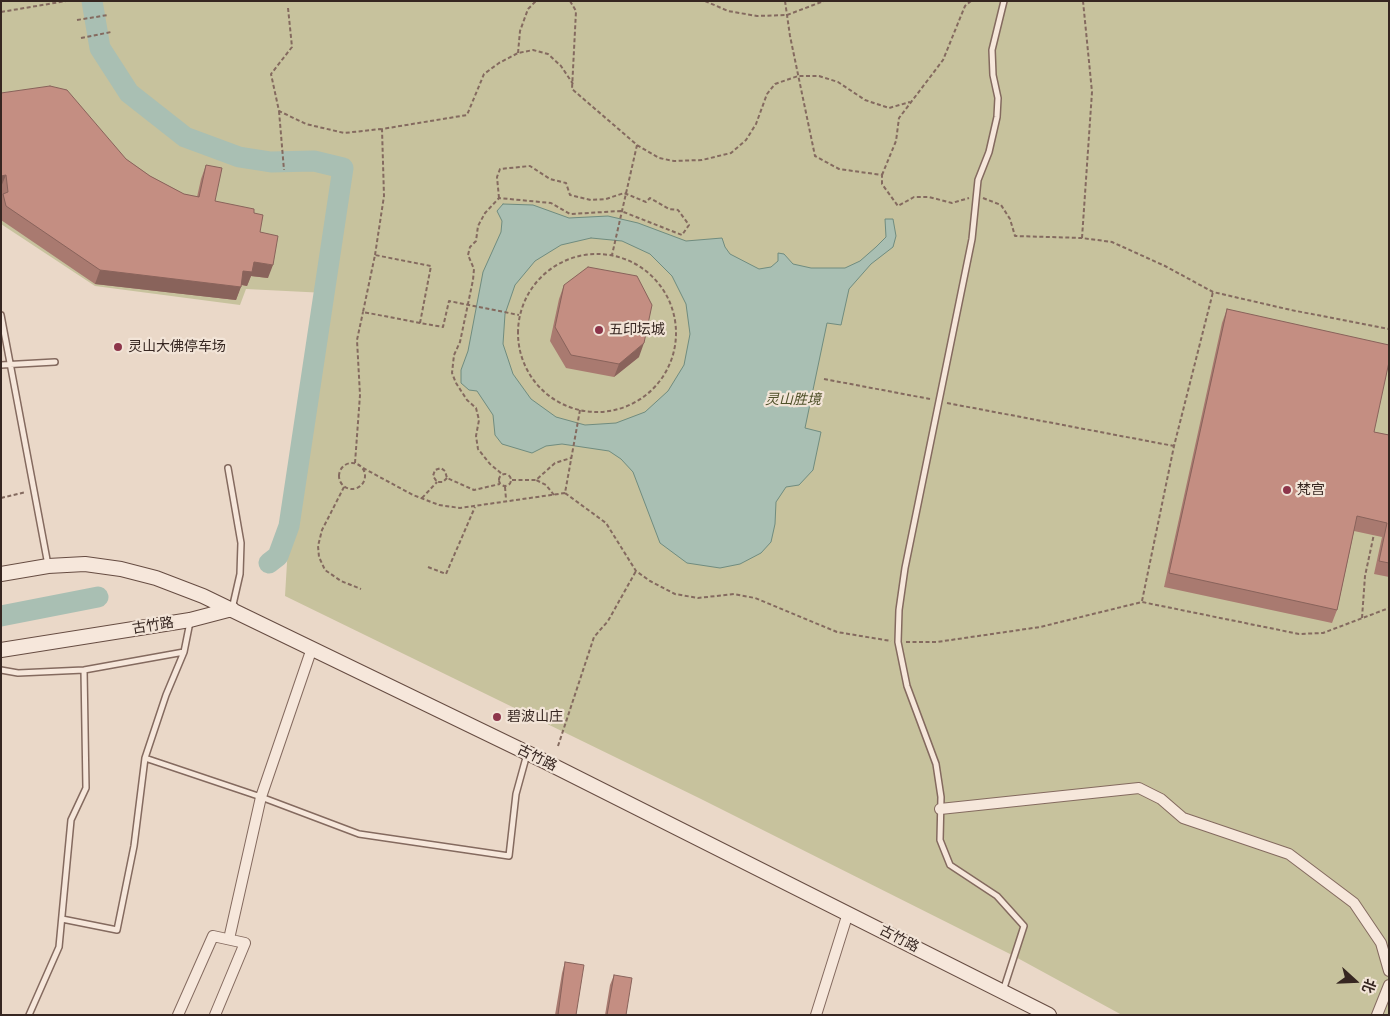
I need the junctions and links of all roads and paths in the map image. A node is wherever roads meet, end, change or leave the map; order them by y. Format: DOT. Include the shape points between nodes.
graph roads {
  1 [pos="66,1"];
  2 [pos="536,1"];
  3 [pos="570,1"];
  4 [pos="705,1"];
  5 [pos="785,1"];
  6 [pos="824,1"];
  7 [pos="971,1"];
  8 [pos="1004,1"];
  9 [pos="1083,1"];
  10 [pos="288,8"];
  11 [pos="1,12"];
  12 [pos="108,14"];
  13 [pos="787,14"];
  14 [pos="77,20"];
  15 [pos="111,32"];
  16 [pos="81,38"];
  17 [pos="518,53"];
  18 [pos="798,76"];
  19 [pos="573,84"];
  20 [pos="910,102"];
  21 [pos="279,111"];
  22 [pos="382,129"];
  23 [pos="637,145"];
  24 [pos="284,170"];
  25 [pos="882,175"];
  26 [pos="624,193"];
  27 [pos="499,198"];
  28 [pos="976,198"];
  29 [pos="621,211"];
  30 [pos="1082,238"];
  31 [pos="375,255"];
  32 [pos="612,255"];
  33 [pos="1213,292"];
  34 [pos="468,305"];
  35 [pos="363,312"];
  36 [pos="1,315"];
  37 [pos="520,315"];
  38 [pos="420,323"];
  39 [pos="1389,328"];
  40 [pos="54,362"];
  41 [pos="10,364"];
  42 [pos="1,366"];
  43 [pos="824,379"];
  44 [pos="939,401"];
  45 [pos="580,410"];
  46 [pos="1174,446"];
  47 [pos="570,458"];
  48 [pos="355,462"];
  49 [pos="228,468"];
  50 [pos="363,468"];
  51 [pos="502,474"];
  52 [pos="447,478"];
  53 [pos="512,480"];
  54 [pos="536,480"];
  55 [pos="437,482"];
  56 [pos="500,484"];
  57 [pos="344,487"];
  58 [pos="505,487"];
  59 [pos="34,490"];
  60 [pos="565,493"];
  61 [pos="554,495"];
  62 [pos="1,498"];
  63 [pos="422,498"];
  64 [pos="506,500"];
  65 [pos="475,506"];
  66 [pos="1375,531"];
  67 [pos="48,566"];
  68 [pos="428,568"];
  69 [pos="636,571"];
  70 [pos="1,574"];
  71 [pos="361,589"];
  72 [pos="1142,602"];
  73 [pos="1389,608"];
  74 [pos="232,609"];
  75 [pos="1362,618"];
  76 [pos="190,620"];
  77 [pos="898,642"];
  78 [pos="312,648"];
  79 [pos="1,650"];
  80 [pos="184,652"];
  81 [pos="1,670"];
  82 [pos="84,670"];
  83 [pos="558,746"];
  84 [pos="528,753"];
  85 [pos="145,758"];
  86 [pos="261,797"];
  87 [pos="940,809"];
  88 [pos="848,913"];
  89 [pos="62,919"];
  90 [pos="229,938"];
  91 [pos="1389,971"];
  92 [pos="1389,985"];
  93 [pos="1003,991"];
  94 [pos="29,1015"];
  95 [pos="178,1015"];
  96 [pos="214,1015"];
  97 [pos="816,1015"];
  98 [pos="1049,1015"];
  99 [pos="1377,1015"];
  1 -- 11 [label="path"];
  2 -- 17 [label="path" via="528,9 520,30"];
  3 -- 19 [label="path" via="576,11"];
  4 -- 13 [label="path" via="728,11 757,16"];
  5 -- 13 [label="path"];
  6 -- 13 [label="path"];
  7 -- 20 [label="path" via="943,60"];
  8 -- 28 [label="lane" via="992,50 997,117 990,152 978,180"];
  9 -- 30 [label="path" via="1092,92"];
  10 -- 21 [label="path" via="292,47 271,74"];
  12 -- 14 [label="path"];
  13 -- 18 [label="path"];
  15 -- 16 [label="path"];
  17 -- 19 [label="path" via="533,50 548,54"];
  17 -- 22 [label="path" via="484,74 466,115"];
  18 -- 20 [label="path" via="819,76 838,82 865,100 889,108"];
  18 -- 23 [label="path" via="775,84 767,94 746,140 731,153 702,160 674,161 659,158"];
  18 -- 25 [label="path" via="815,156 839,169"];
  19 -- 23 [label="path" via="572,89"];
  20 -- 25 [label="path" via="899,118 896,141"];
  21 -- 22 [label="path" via="306,124 344,133"];
  21 -- 24 [label="path"];
  22 -- 31 [label="path" via="384,196"];
  23 -- 26 [label="path"];
  25 -- 28 [label="path" via="882,184 898,206 914,197 943,199 952,203"];
  26 -- 27 [label="path" via="606,199 580,198 570,195 566,183 550,179 530,166 511,166 500,169 497,177"];
  26 -- 29 [label="path"];
  26 -- 29 [label="path" via="646,202 650,198 669,209 678,210 689,225 682,235"];
  27 -- 29 [label="path" via="551,203 570,214"];
  27 -- 34 [label="path" via="485,213 478,226 476,241 470,247 468,255 474,275"];
  28 -- 30 [label="path" via="987,198 1001,205 1015,236"];
  28 -- 44 [label="lane" via="972,240"];
  29 -- 32 [label="path"];
  30 -- 33 [label="path" via="1112,242"];
  31 -- 35 [label="path"];
  31 -- 38 [label="path" via="431,266"];
  32 -- 37 [label="path" via="578,256 562,262 535,284"];
  32 -- 45 [label="path" via="630,260 660,284 669,301 675,328 672,357 652,389 637,400 601,412"];
  33 -- 39 [label="path"];
  33 -- 46 [label="path"];
  34 -- 37 [label="path"];
  34 -- 38 [label="path" via="449,301 444,327"];
  34 -- 51 [label="path" via="452,373 476,408 478,449"];
  35 -- 38 [label="path"];
  35 -- 48 [label="path" via="357,340 360,396"];
  36 -- 41 [label="lane"];
  37 -- 45 [label="path" via="520,351 526,368 549,396"];
  40 -- 41 [label="lane"];
  41 -- 42 [label="lane"];
  41 -- 59 [label="lane"];
  43 -- 44 [label="path"];
  44 -- 46 [label="path"];
  44 -- 77 [label="lane" via="904,568"];
  45 -- 47 [label="path"];
  46 -- 72 [label="path"];
  47 -- 54 [label="path" via="555,463"];
  47 -- 60 [label="path"];
  48 -- 50 [label="path"];
  48 -- 57 [label="path" via="340,470 339,479"];
  49 -- 74 [label="lane" via="241,543 240,574"];
  50 -- 57 [label="path" via="365,477 362,485 353,489"];
  50 -- 63 [label="path"];
  51 -- 53 [label="path" via="509,474"];
  51 -- 56 [label="path"];
  52 -- 55 [label="path"];
  52 -- 55 [label="path" via="445,470 435,470 433,476"];
  52 -- 56 [label="path" via="474,490"];
  53 -- 54 [label="path"];
  53 -- 58 [label="path"];
  54 -- 61 [label="path" via="546,485"];
  55 -- 63 [label="path"];
  56 -- 58 [label="path"];
  57 -- 71 [label="path" via="322,530 319,557 325,570"];
  58 -- 64 [label="path"];
  59 -- 62 [label="path"];
  59 -- 67 [label="lane"];
  60 -- 61 [label="path"];
  60 -- 69 [label="path" via="606,524"];
  61 -- 64 [label="path"];
  63 -- 65 [label="path" via="439,505"];
  64 -- 65 [label="path"];
  65 -- 68 [label="path" via="446,574"];
  66 -- 75 [label="path" via="1365,576"];
  67 -- 70 [label="main road"];
  67 -- 74 [label="main road" via="85,564 121,569 156,578"];
  69 -- 77 [label="path" via="675,594 698,598 734,594 755,598 837,632"];
  69 -- 83 [label="path" via="612,615 594,637"];
  72 -- 75 [label="path" via="1299,634 1323,632"];
  72 -- 77 [label="path" via="1040,627 936,642"];
  73 -- 75 [label="path"];
  74 -- 76 [label="main road, 古竹路"];
  74 -- 78 [label="main road, 古竹路"];
  76 -- 79 [label="main road, 古竹路"];
  76 -- 80 [label="lane"];
  77 -- 87 [label="lane" via="907,686 936,764"];
  78 -- 84 [label="main road, 古竹路"];
  78 -- 86 [label="street"];
  80 -- 82 [label="lane"];
  80 -- 85 [label="lane"];
  81 -- 82 [label="lane" via="18,673"];
  82 -- 89 [label="lane" via="86,788 71,820"];
  84 -- 86 [label="lane" via="516,794 509,856 359,834"];
  84 -- 88 [label="main road, 古竹路"];
  85 -- 86 [label="lane"];
  85 -- 89 [label="lane" via="134,846 117,930"];
  86 -- 90 [label="street"];
  87 -- 91 [label="street" via="1140,788 1162,799 1183,818 1289,854 1354,903 1381,943"];
  87 -- 93 [label="lane" via="940,840 950,865 997,896 1024,926"];
  88 -- 93 [label="main road, 古竹路"];
  88 -- 97 [label="street"];
  89 -- 94 [label="lane" via="59,947"];
  90 -- 95 [label="street" via="213,936"];
  90 -- 96 [label="street" via="245,942"];
  92 -- 99 [label="street"];
  93 -- 98 [label="main road, 古竹路"];
}
